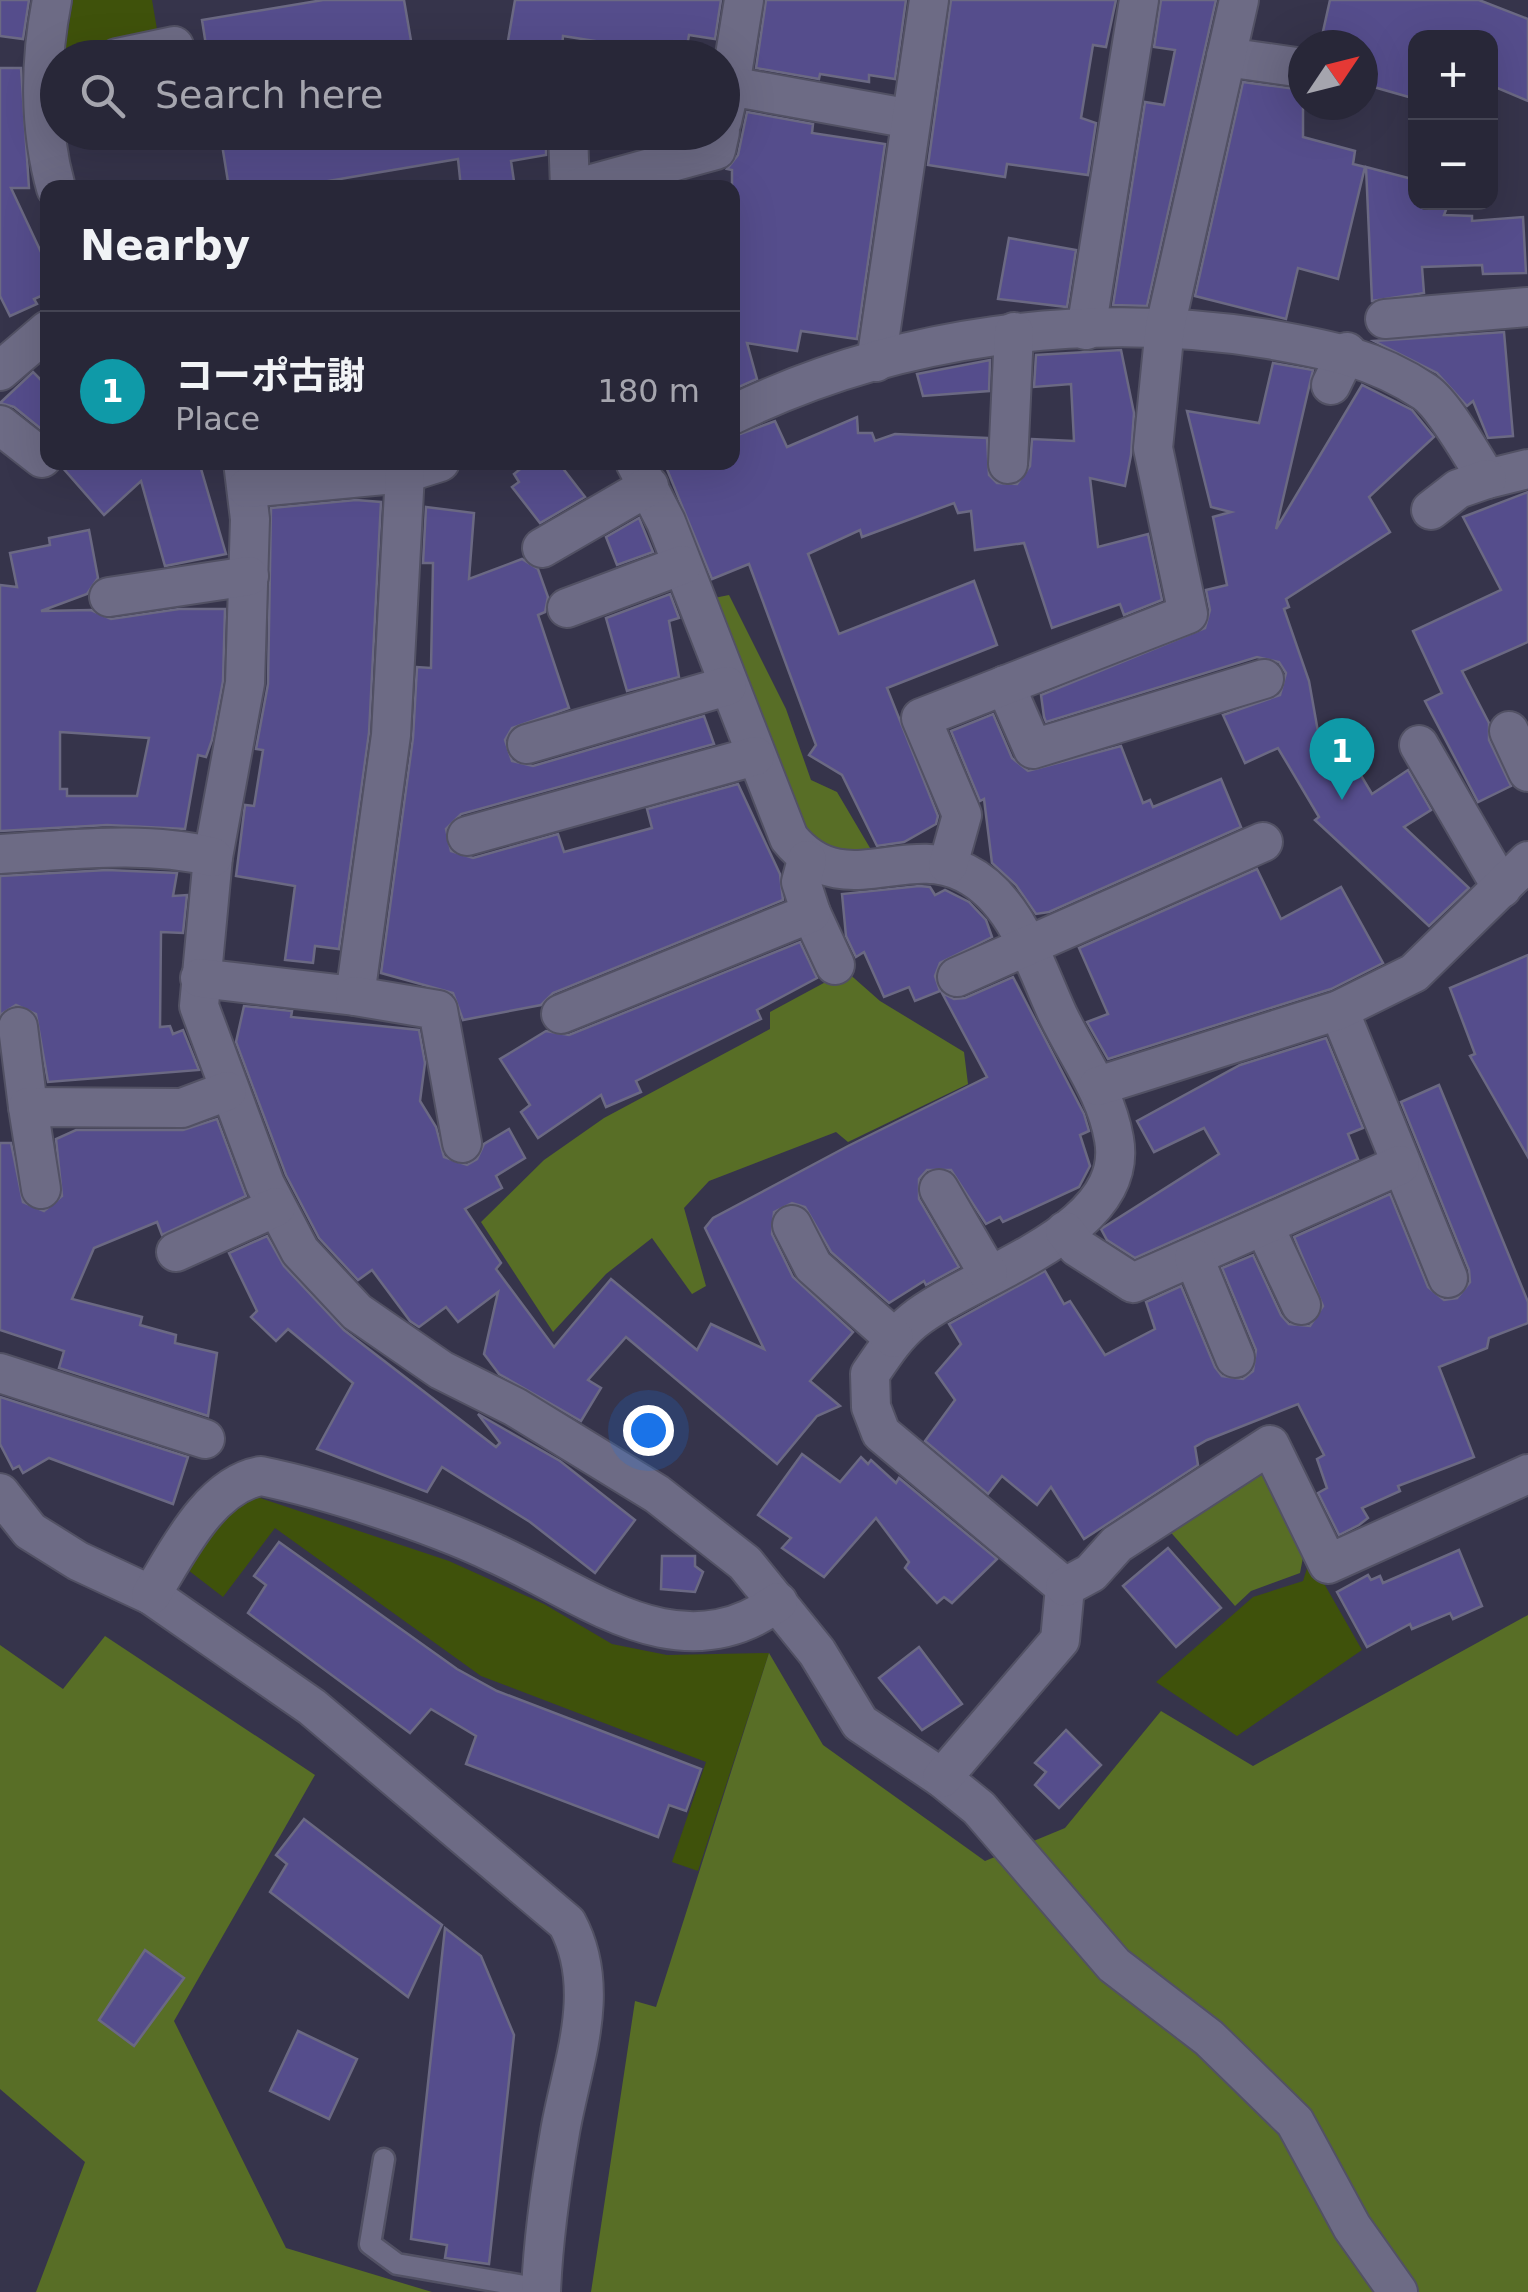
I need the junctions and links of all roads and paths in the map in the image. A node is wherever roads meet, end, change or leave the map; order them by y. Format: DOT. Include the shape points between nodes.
graph roads {
  1 [pos="52,0"];
  2 [pos="744,0"];
  3 [pos="928,0"];
  4 [pos="1139,0"];
  5 [pos="1239,0"];
  6 [pos="51,40"];
  7 [pos="737,40"];
  8 [pos="1226,57"];
  9 [pos="1288,66"];
  10 [pos="740,104"];
  11 [pos="911,119"];
  12 [pos="51,150"];
  13 [pos="570,150"];
  14 [pos="716,150"];
  15 [pos="55,180"];
  16 [pos="573,180"];
  17 [pos="628,180"];
  18 [pos="1528,307"];
  19 [pos="1385,318"];
  20 [pos="1165,327"];
  21 [pos="1086,330"];
  22 [pos="1014,332"];
  23 [pos="40,337"];
  24 [pos="876,362"];
  25 [pos="0,371"];
  26 [pos="740,411"];
  27 [pos="0,424"];
  28 [pos="40,456"];
  29 [pos="1008,464"];
  30 [pos="372,470"];
  31 [pos="423,470"];
  32 [pos="1527,473"];
  33 [pos="642,474"];
  34 [pos="245,475"];
  35 [pos="1487,478"];
  36 [pos="1431,510"];
  37 [pos="542,548"];
  38 [pos="682,565"];
  39 [pos="249,576"];
  40 [pos="109,596"];
  41 [pos="566,608"];
  42 [pos="1264,679"];
  43 [pos="727,686"];
  44 [pos="1005,686"];
  45 [pos="1509,731"];
  46 [pos="527,744"];
  47 [pos="1419,744"];
  48 [pos="755,756"];
  49 [pos="1528,772"];
  50 [pos="467,836"];
  51 [pos="1263,842"];
  52 [pos="0,854"];
  53 [pos="213,857"];
  54 [pos="807,860"];
  55 [pos="948,865"];
  56 [pos="1515,874"];
  57 [pos="811,913"];
  58 [pos="1026,946"];
  59 [pos="836,965"];
  60 [pos="200,978"];
  61 [pos="958,978"];
  62 [pos="355,996"];
  63 [pos="1339,1010"];
  64 [pos="561,1014"];
  65 [pos="18,1027"];
  66 [pos="1098,1086"];
  67 [pos="227,1090"];
  68 [pos="28,1106"];
  69 [pos="462,1143"];
  70 [pos="1400,1165"];
  71 [pos="40,1188"];
  72 [pos="939,1190"];
  73 [pos="276,1206"];
  74 [pos="792,1224"];
  75 [pos="1264,1226"];
  76 [pos="1066,1231"];
  77 [pos="176,1252"];
  78 [pos="1194,1258"];
  79 [pos="988,1273"];
  80 [pos="1448,1278"];
  81 [pos="1301,1306"];
  82 [pos="894,1338"];
  83 [pos="1235,1358"];
  84 [pos="0,1373"];
  85 [pos="205,1439"];
  86 [pos="1528,1474"];
  87 [pos="0,1493"];
  88 [pos="1066,1588"];
  89 [pos="151,1595"];
  90 [pos="778,1602"];
  91 [pos="942,1778"];
  92 [pos="384,2159"];
  93 [pos="541,2290"];
  94 [pos="1398,2292"];
  1 -- 6 [label="street"];
  2 -- 7 [label="street"];
  3 -- 11 [label="street"];
  4 -- 21 [label="street"];
  5 -- 8 [label="street"];
  8 -- 9 [label="street"];
  8 -- 20 [label="street"];
  10 -- 11 [label="street"];
  11 -- 24 [label="street"];
  12 -- 15 [label="street"];
  13 -- 16 [label="street"];
  14 -- 17 [label="street"];
  18 -- 19 [label="street"];
  20 -- 21 [label="street"];
  20 -- 35 [label="street" via="1189,326 1428,394"];
  20 -- 44 [label="street" via="1153,448 1188,614"];
  21 -- 22 [label="street"];
  22 -- 24 [label="street"];
  22 -- 29 [label="street"];
  23 -- 25 [label="street"];
  24 -- 26 [label="street" via="788,387"];
  27 -- 28 [label="street"];
  30 -- 34 [label="street"];
  31 -- 62 [label="street"];
  32 -- 35 [label="street"];
  33 -- 37 [label="street"];
  33 -- 38 [label="street"];
  34 -- 39 [label="street"];
  35 -- 36 [label="street"];
  38 -- 41 [label="street"];
  38 -- 43 [label="street"];
  39 -- 40 [label="street"];
  39 -- 53 [label="street" via="245,683"];
  42 -- 44 [label="street" via="1033,749"];
  43 -- 46 [label="street"];
  43 -- 48 [label="street"];
  44 -- 55 [label="street" via="920,718 962,815"];
  45 -- 49 [label="street"];
  47 -- 56 [label="street"];
  48 -- 50 [label="street"];
  48 -- 54 [label="street" via="789,838"];
  51 -- 58 [label="street"];
  52 -- 53 [label="street" via="136,847"];
  53 -- 60 [label="street"];
  54 -- 55 [label="street" via="832,870"];
  54 -- 57 [label="street" via="800,882"];
  55 -- 58 [label="street" via="998,897"];
  56 -- 63 [label="street" via="1414,973"];
  57 -- 59 [label="street"];
  57 -- 64 [label="street"];
  58 -- 61 [label="street"];
  58 -- 66 [label="street"];
  60 -- 62 [label="street"];
  60 -- 67 [label="street" via="203,1028"];
  62 -- 69 [label="street" via="438,1010"];
  63 -- 66 [label="street"];
  63 -- 70 [label="street"];
  65 -- 68 [label="street"];
  66 -- 76 [label="street" via="1116,1144 1113,1174 1102,1200"];
  67 -- 68 [label="street" via="182,1108"];
  67 -- 73 [label="street"];
  68 -- 71 [label="street"];
  70 -- 75 [label="street"];
  70 -- 80 [label="street"];
  72 -- 79 [label="street"];
  73 -- 77 [label="street"];
  73 -- 90 [label="street" via="300,1251 357,1312 440,1370 515,1407 656,1494 746,1562"];
  74 -- 82 [label="street" via="813,1266"];
  75 -- 78 [label="street"];
  75 -- 81 [label="street"];
  76 -- 78 [label="street" via="1077,1247 1133,1283"];
  76 -- 79 [label="street"];
  78 -- 83 [label="street"];
  79 -- 82 [label="street"];
  82 -- 88 [label="street" via="870,1374 871,1407 881,1433"];
  84 -- 85 [label="street"];
  86 -- 88 [label="street" via="1328,1564 1265,1432"];
  87 -- 89 [label="street" via="30,1531"];
  88 -- 91 [label="street" via="1060,1640"];
  89 -- 90 [label="street" via="214,1502 244,1478 261,1476 454,1536 623,1620 656,1628 716,1628"];
  89 -- 93 [label="street" via="312,1707 567,1923 581,1959 582,2042 560,2131"];
  90 -- 91 [label="street" via="860,1723"];
  91 -- 94 [label="street" via="1011,1842 1114,1965 1209,2038 1295,2122 1352,2227"];
  92 -- 93 [label="lane" via="370,2244 397,2264"];
}
